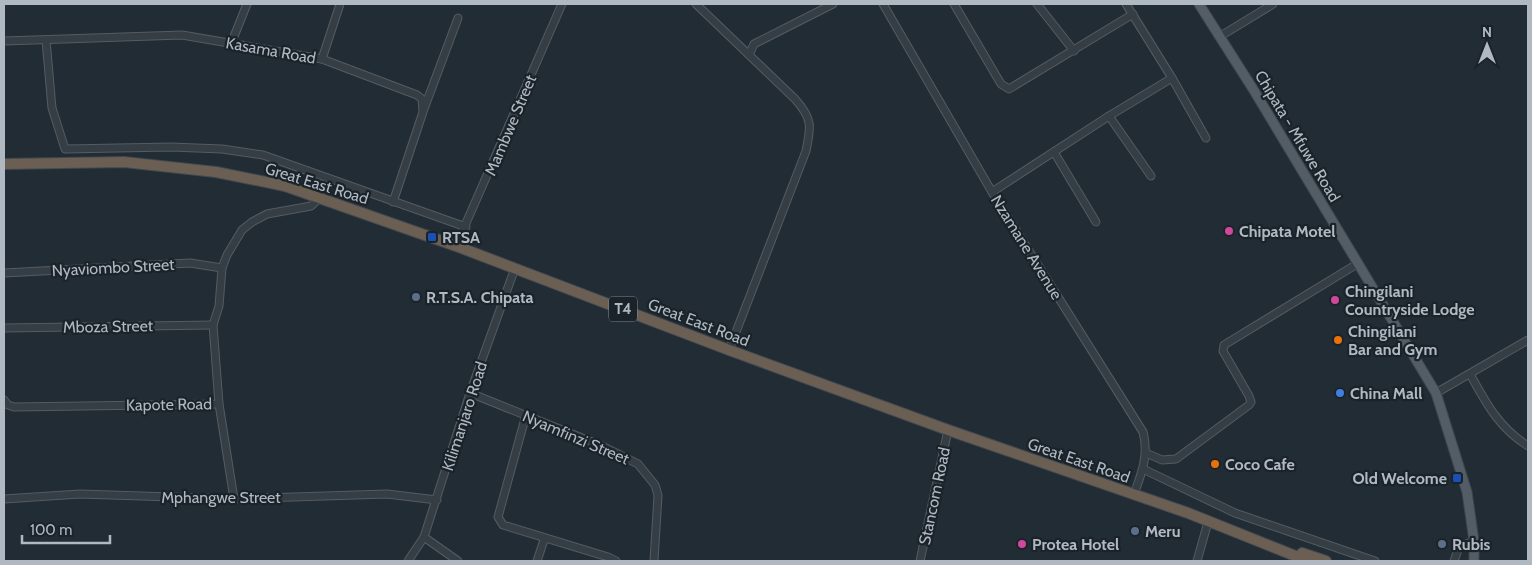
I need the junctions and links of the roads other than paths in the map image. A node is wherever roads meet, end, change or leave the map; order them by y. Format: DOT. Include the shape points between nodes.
graph roads {
  1 [pos="247,4"];
  2 [pos="340,4"];
  3 [pos="562,4"];
  4 [pos="696,4"];
  5 [pos="833,4"];
  6 [pos="883,4"];
  7 [pos="954,4"];
  8 [pos="1037,4"];
  9 [pos="1126,4"];
  10 [pos="1199,4"];
  11 [pos="1273,4"];
  12 [pos="1133,14"];
  13 [pos="458,18"];
  14 [pos="1219,37"];
  15 [pos="46,40"];
  16 [pos="4,41"];
  17 [pos="231,44"];
  18 [pos="1074,51"];
  19 [pos="749,55"];
  20 [pos="322,59"];
  21 [pos="1172,78"];
  22 [pos="423,112"];
  23 [pos="1109,116"];
  24 [pos="1206,138"];
  25 [pos="1054,152"];
  26 [pos="4,164"];
  27 [pos="1151,176"];
  28 [pos="992,192"];
  29 [pos="320,197"];
  30 [pos="393,202"];
  31 [pos="1096,222"];
  32 [pos="466,227"];
  33 [pos="456,246"];
  34 [pos="1357,264"];
  35 [pos="222,268"];
  36 [pos="515,268"];
  37 [pos="4,273"];
  38 [pos="213,324"];
  39 [pos="4,328"];
  40 [pos="1528,340"];
  41 [pos="729,350"];
  42 [pos="1470,374"];
  43 [pos="470,393"];
  44 [pos="1436,393"];
  45 [pos="4,400"];
  46 [pos="219,404"];
  47 [pos="526,415"];
  48 [pos="948,430"];
  49 [pos="1528,446"];
  50 [pos="1146,453"];
  51 [pos="1143,469"];
  52 [pos="1134,494"];
  53 [pos="4,499"];
  54 [pos="234,499"];
  55 [pos="438,500"];
  56 [pos="1208,522"];
  57 [pos="1227,529"];
  58 [pos="424,537"];
  59 [pos="544,540"];
  60 [pos="1474,541"];
  61 [pos="408,561"];
  62 [pos="458,561"];
  63 [pos="537,561"];
  64 [pos="616,561"];
  65 [pos="654,561"];
  66 [pos="920,561"];
  67 [pos="1197,561"];
  68 [pos="1308,561"];
  69 [pos="1326,561"];
  70 [pos="1376,561"];
  71 [pos="1454,561"];
  72 [pos="1474,561"];
  1 -- 17 [label="street"];
  2 -- 20 [label="street"];
  3 -- 32 [label="street, Mambwe Street"];
  4 -- 19 [label="street"];
  5 -- 19 [label="street" via="754,44"];
  6 -- 28 [label="street, Nzamane Avenue"];
  7 -- 18 [label="street" via="1001,84 1009,89"];
  8 -- 18 [label="street"];
  9 -- 12 [label="street"];
  10 -- 14 [label="main road, Chipata - Mfuwe Road"];
  11 -- 14 [label="street"];
  12 -- 18 [label="street"];
  12 -- 21 [label="street"];
  13 -- 22 [label="street"];
  14 -- 34 [label="main road, Chipata - Mfuwe Road"];
  15 -- 16 [label="street, Kasama Road"];
  15 -- 17 [label="street, Kasama Road" via="182,35"];
  15 -- 30 [label="street" via="52,108 65,149 222,149 263,156"];
  17 -- 20 [label="street, Kasama Road"];
  19 -- 41 [label="street" via="806,111 810,133 806,151"];
  20 -- 22 [label="street, Kasama Road" via="417,95 422,99"];
  21 -- 23 [label="street"];
  21 -- 24 [label="street"];
  22 -- 30 [label="street"];
  23 -- 25 [label="street"];
  23 -- 27 [label="street"];
  25 -- 28 [label="street"];
  25 -- 31 [label="street"];
  26 -- 29 [label="highway, Great East Road / T4" via="98,161 181,166 248,177"];
  28 -- 50 [label="street, Nzamane Avenue" via="1143,432"];
  29 -- 33 [label="highway, Great East Road / T4"];
  29 -- 35 [label="street, Kapote Road" via="311,206 267,214 252,222 242,230"];
  30 -- 32 [label="street"];
  32 -- 33 [label="street, Mambwe Street"];
  33 -- 36 [label="highway, Great East Road / T4"];
  34 -- 44 [label="main road, Chipata - Mfuwe Road"];
  34 -- 50 [label="street" via="1224,345 1223,351 1249,396 1251,402 1248,405 1176,459 1162,460"];
  35 -- 37 [label="street, Nyaviombo Street" via="190,263"];
  35 -- 38 [label="street, Kapote Road" via="219,306"];
  36 -- 41 [label="highway, Great East Road / T4"];
  36 -- 43 [label="street, Kilimanjaro Road"];
  38 -- 39 [label="street, Mboza Street"];
  38 -- 46 [label="street, Kapote Road"];
  40 -- 42 [label="street"];
  41 -- 48 [label="highway, Great East Road / T4"];
  42 -- 44 [label="street"];
  42 -- 49 [label="street" via="1494,417 1510,434"];
  43 -- 47 [label="street, Nyamfinzi Street"];
  43 -- 55 [label="street, Kilimanjaro Road"];
  44 -- 60 [label="main road, Chipata - Mfuwe Road" via="1460,463"];
  45 -- 46 [label="street, Kapote Road" via="14,407"];
  46 -- 54 [label="street"];
  47 -- 59 [label="street" via="498,517 503,526"];
  47 -- 65 [label="street, Nyamfinzi Street" via="638,464 655,485 658,495"];
  48 -- 52 [label="highway, Great East Road / T4"];
  48 -- 66 [label="street, Stancom Road"];
  50 -- 51 [label="street, Nzamane Avenue"];
  51 -- 52 [label="street, Nzamane Avenue"];
  51 -- 70 [label="street" via="1235,513"];
  52 -- 56 [label="highway, Great East Road / T4"];
  53 -- 54 [label="street, Mphangwe Street" via="80,494"];
  54 -- 55 [label="street, Mphangwe Street" via="387,494"];
  55 -- 58 [label="street, Kilimanjaro Road"];
  56 -- 57 [label="highway, Great East Road / T4"];
  56 -- 67 [label="street"];
  57 -- 68 [label="highway, Great East Road / T4"];
  57 -- 69 [label="highway, Great East Road / T4"];
  58 -- 61 [label="street, Kilimanjaro Road"];
  58 -- 62 [label="street"];
  59 -- 63 [label="street"];
  59 -- 64 [label="street"];
  60 -- 71 [label="street" via="1459,547"];
  60 -- 72 [label="main road, Chipata - Mfuwe Road"];
}
